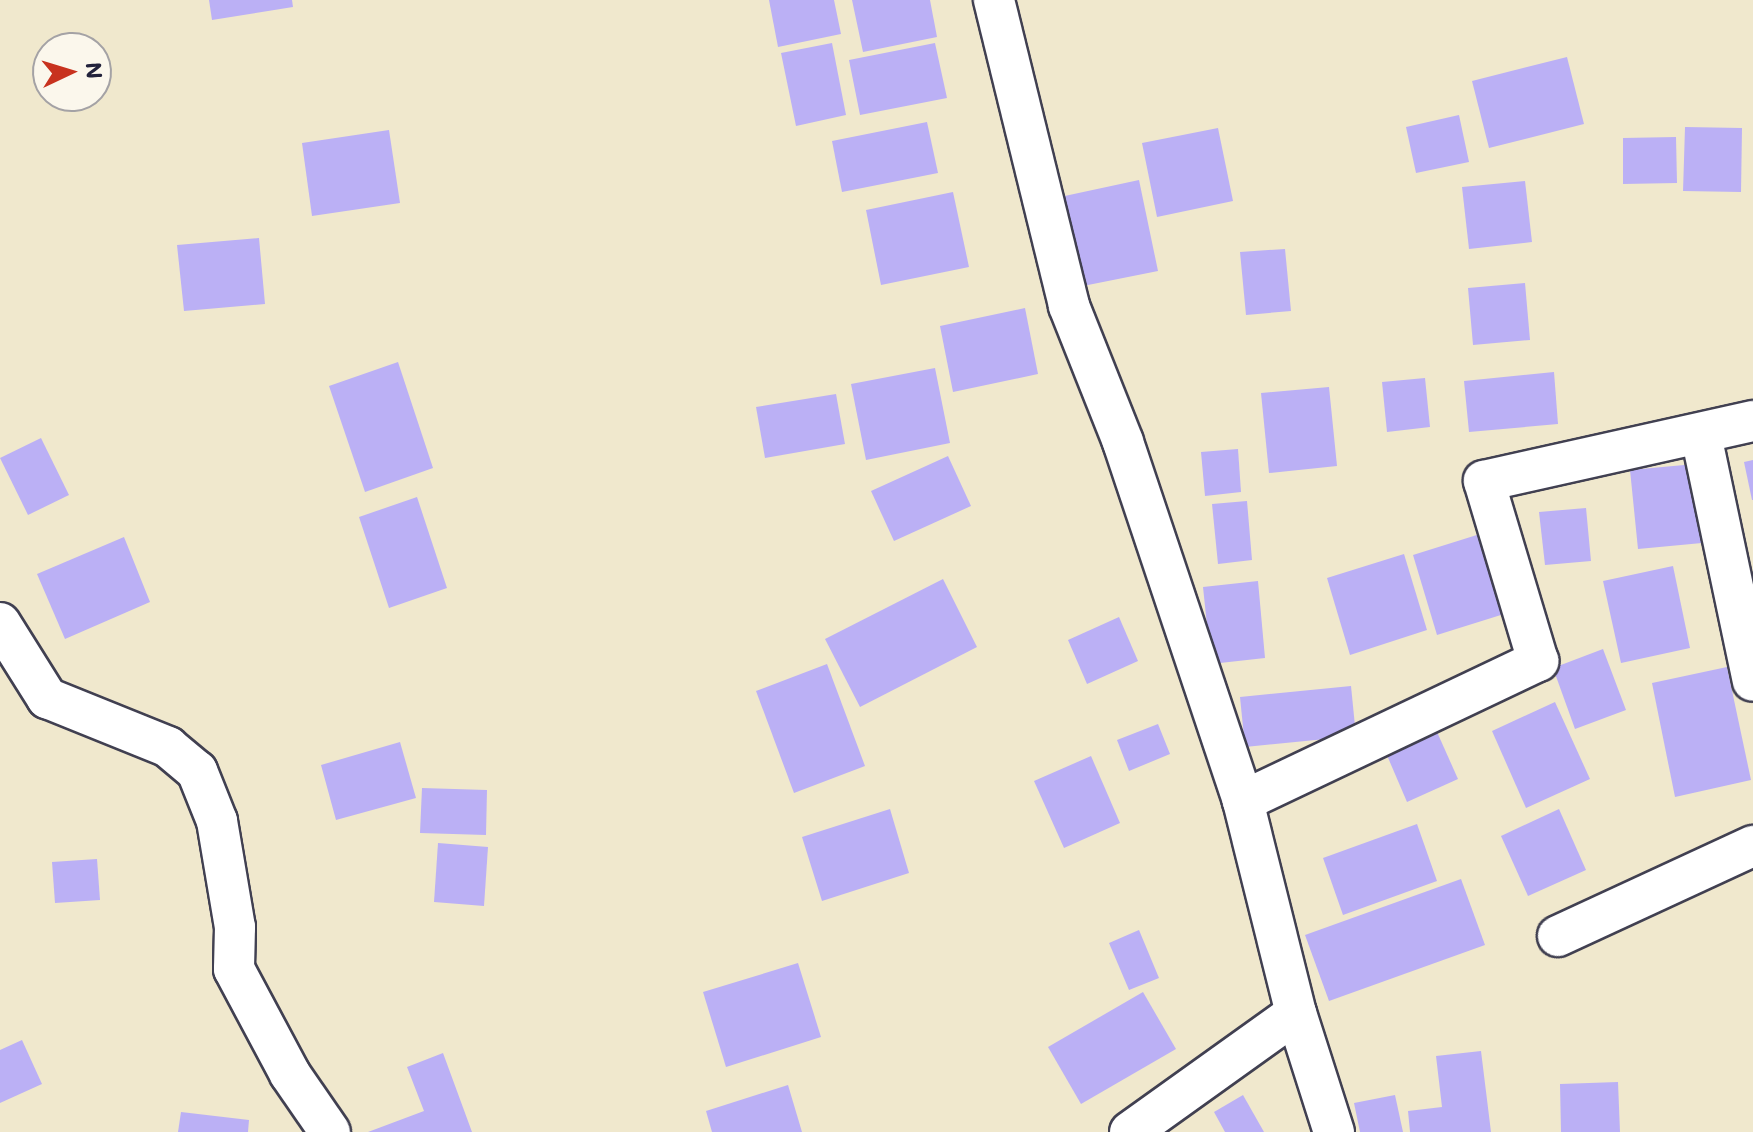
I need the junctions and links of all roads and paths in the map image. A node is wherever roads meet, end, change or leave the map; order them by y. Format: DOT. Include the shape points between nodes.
graph roads {
  1 [pos="994,0"];
  2 [pos="1753,421"];
  3 [pos="1701,435"];
  4 [pos="0,623"];
  5 [pos="1753,681"];
  6 [pos="1243,801"];
  7 [pos="1753,846"];
  8 [pos="1558,936"];
  9 [pos="1296,1013"];
  10 [pos="330,1132"];
  11 [pos="1130,1132"];
  12 [pos="1334,1132"];
  1 -- 6 [label="street" via="1069,306 1123,442"];
  2 -- 3 [label="street"];
  3 -- 5 [label="street"];
  3 -- 6 [label="street" via="1484,481 1538,661"];
  4 -- 10 [label="street" via="47,698 168,747 197,771 217,821 235,927 234,969 290,1074"];
  6 -- 9 [label="street"];
  7 -- 8 [label="street"];
  9 -- 11 [label="street"];
  9 -- 12 [label="street"];
}
